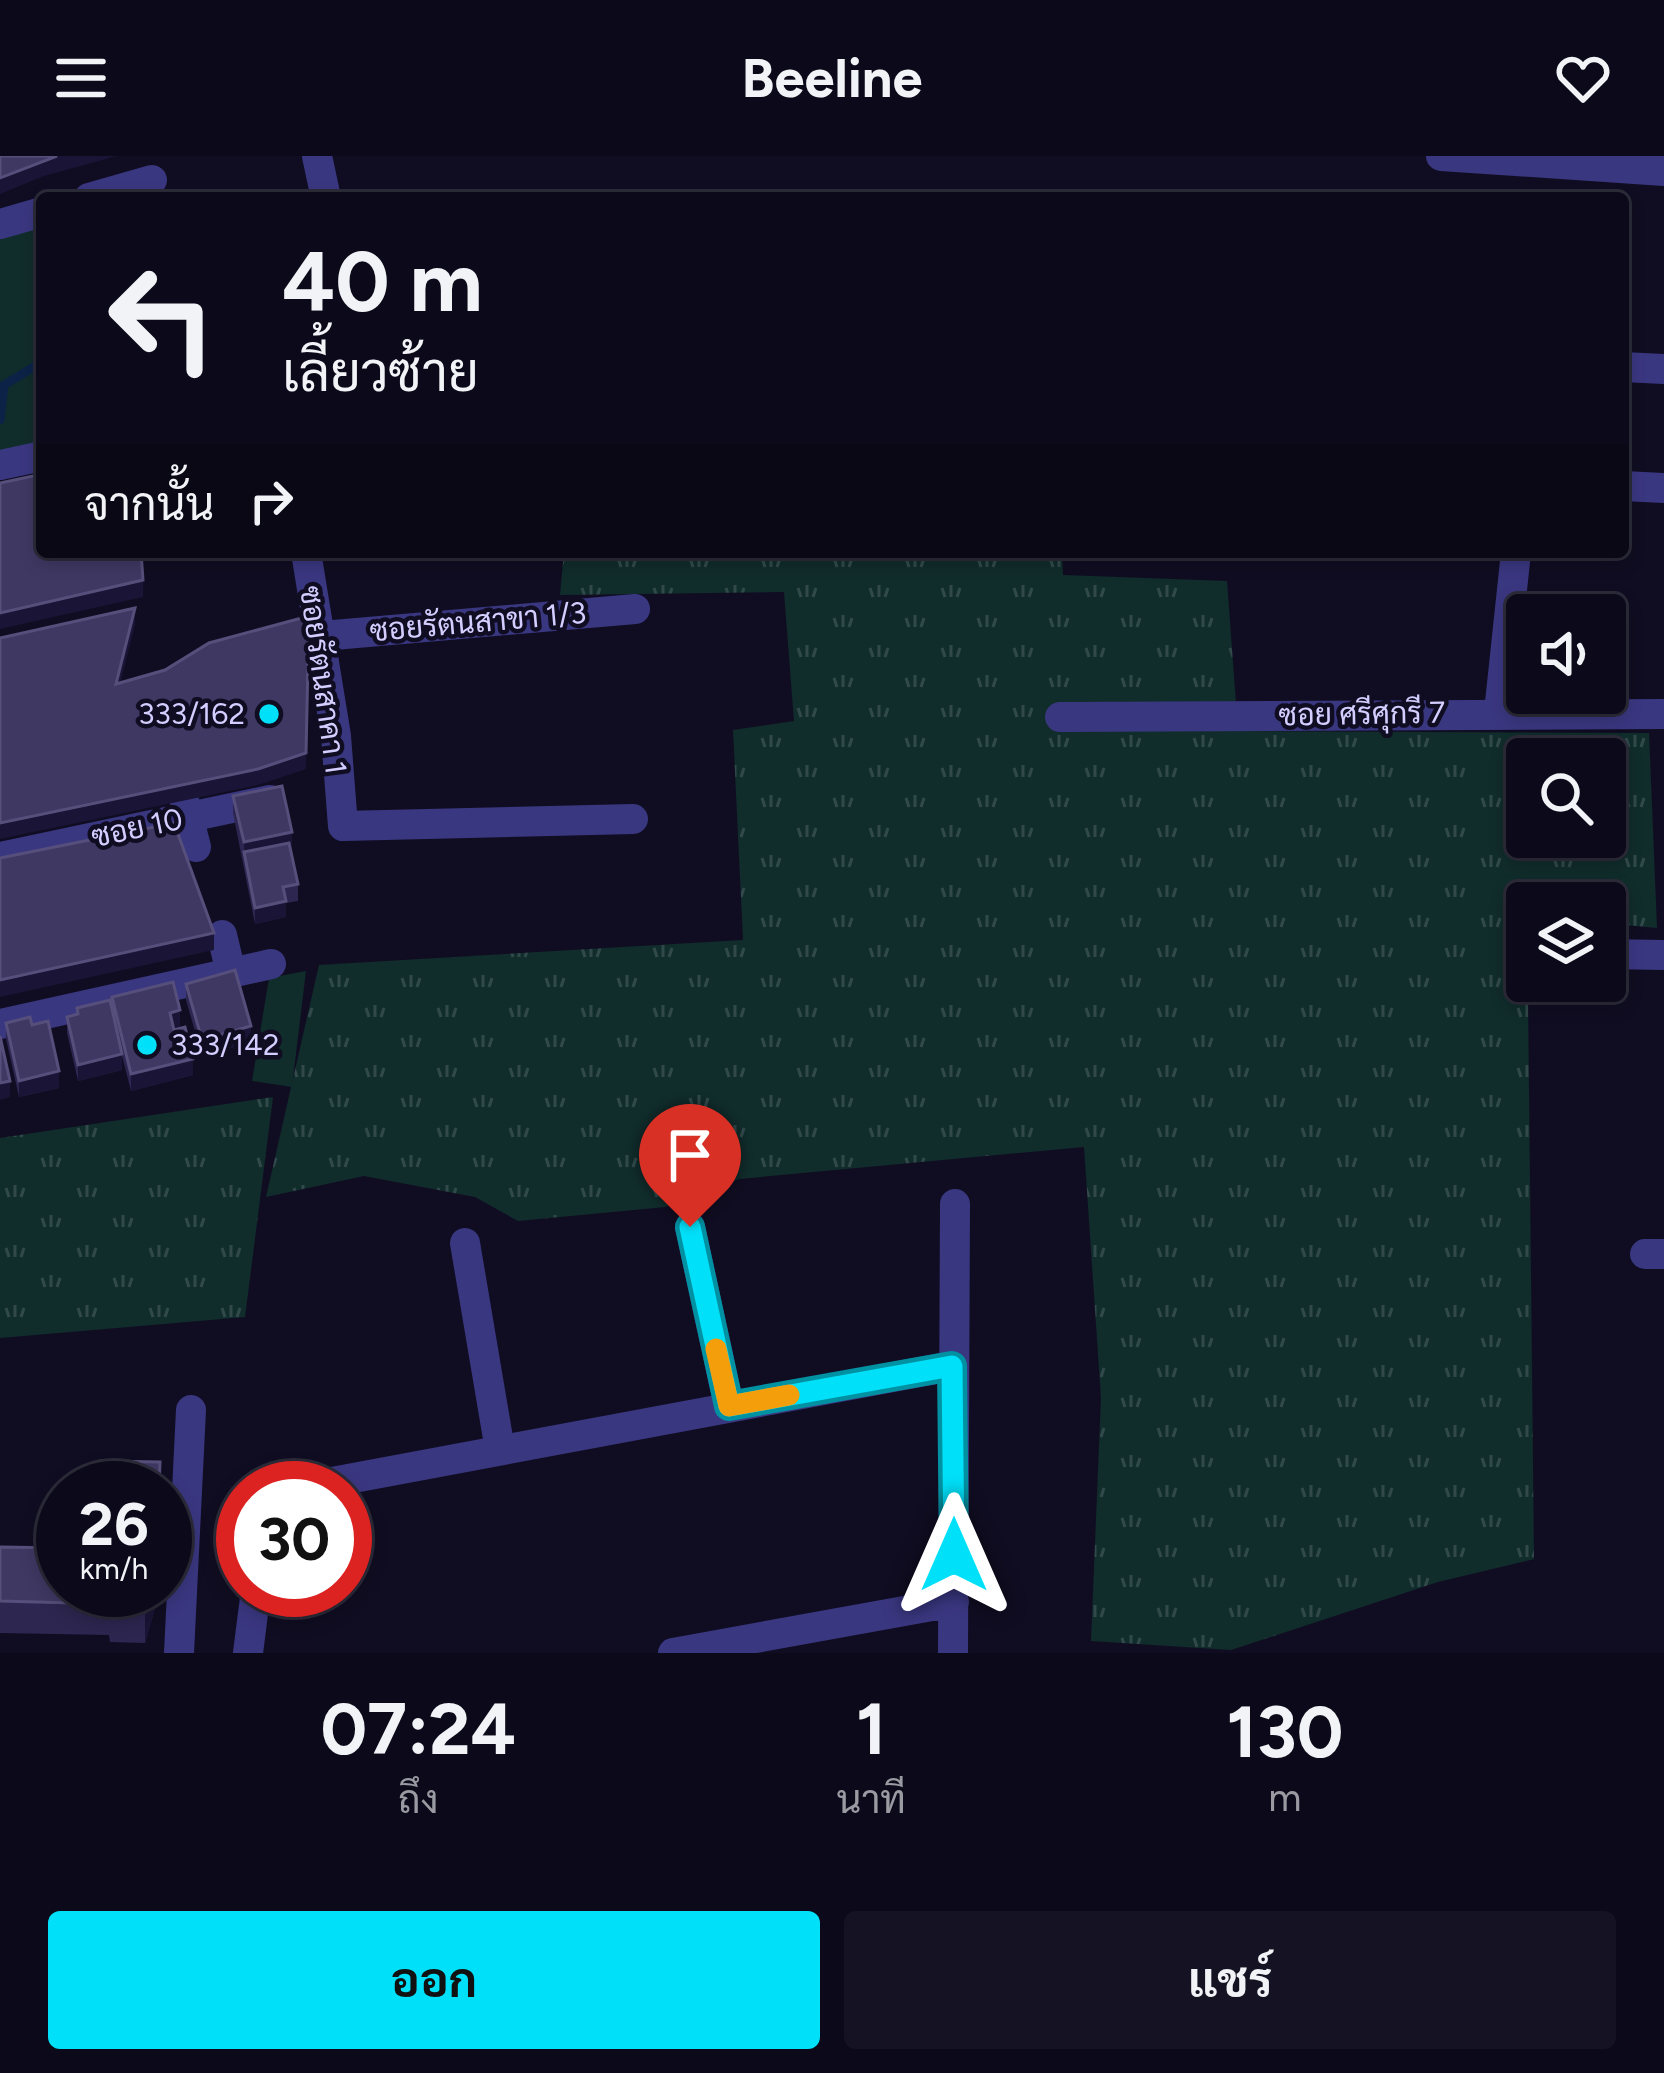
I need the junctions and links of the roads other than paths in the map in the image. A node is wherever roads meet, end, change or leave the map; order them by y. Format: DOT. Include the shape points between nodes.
graph roads {
  1 [pos="317,156"];
  2 [pos="1442,156"];
  3 [pos="1567,166"];
  4 [pos="1664,171"];
  5 [pos="152,180"];
  6 [pos="110,192"];
  7 [pos="325,192"];
  8 [pos="1566,192"];
  9 [pos="36,214"];
  10 [pos="0,224"];
  11 [pos="1629,367"];
  12 [pos="1664,369"];
  13 [pos="36,457"];
  14 [pos="0,465"];
  15 [pos="1629,486"];
  16 [pos="1664,488"];
  17 [pos="307,558"];
  18 [pos="1515,558"];
  19 [pos="635,609"];
  20 [pos="322,636"];
  21 [pos="1498,712"];
  22 [pos="1664,714"];
  23 [pos="1060,717"];
  24 [pos="273,800"];
  25 [pos="633,819"];
  26 [pos="0,857"];
  27 [pos="222,935"];
  28 [pos="1626,954"];
  29 [pos="1664,955"];
  30 [pos="271,964"];
  31 [pos="231,973"];
  32 [pos="0,1024"];
  33 [pos="955,1204"];
  34 [pos="690,1227"];
  35 [pos="465,1243"];
  36 [pos="952,1366"];
  37 [pos="729,1406"];
  38 [pos="191,1410"];
  39 [pos="500,1450"];
  40 [pos="372,1474"];
  41 [pos="955,1602"];
  42 [pos="253,1617"];
  43 [pos="178,1653"];
  44 [pos="248,1653"];
  45 [pos="673,1653"];
  46 [pos="953,1653"];
  1 -- 7 [label="street"];
  2 -- 3 [label="street"];
  3 -- 4 [label="street"];
  3 -- 8 [label="street"];
  5 -- 6 [label="street"];
  9 -- 10 [label="street"];
  11 -- 12 [label="street"];
  13 -- 14 [label="street"];
  15 -- 16 [label="street"];
  17 -- 20 [label="street, ซอยรัตนสาคา 1"];
  18 -- 21 [label="street"];
  19 -- 20 [label="street, ซอยรัตนสาขา 1/3"];
  20 -- 25 [label="street, ซอยรัตนสาคา 1" via="343,826"];
  21 -- 22 [label="street, ซอย ศรีศุกรี 7"];
  21 -- 23 [label="street, ซอย ศรีศุกรี 7"];
  24 -- 26 [label="street, ซอย 10"];
  27 -- 31 [label="street"];
  28 -- 29 [label="street"];
  30 -- 31 [label="street"];
  31 -- 32 [label="street"];
  33 -- 36 [label="street"];
  34 -- 37 [label="street"];
  35 -- 39 [label="street"];
  36 -- 37 [label="street"];
  36 -- 41 [label="street"];
  37 -- 39 [label="street"];
  38 -- 43 [label="street"];
  39 -- 40 [label="street"];
  41 -- 45 [label="street"];
  41 -- 46 [label="street"];
  42 -- 44 [label="street"];
}
